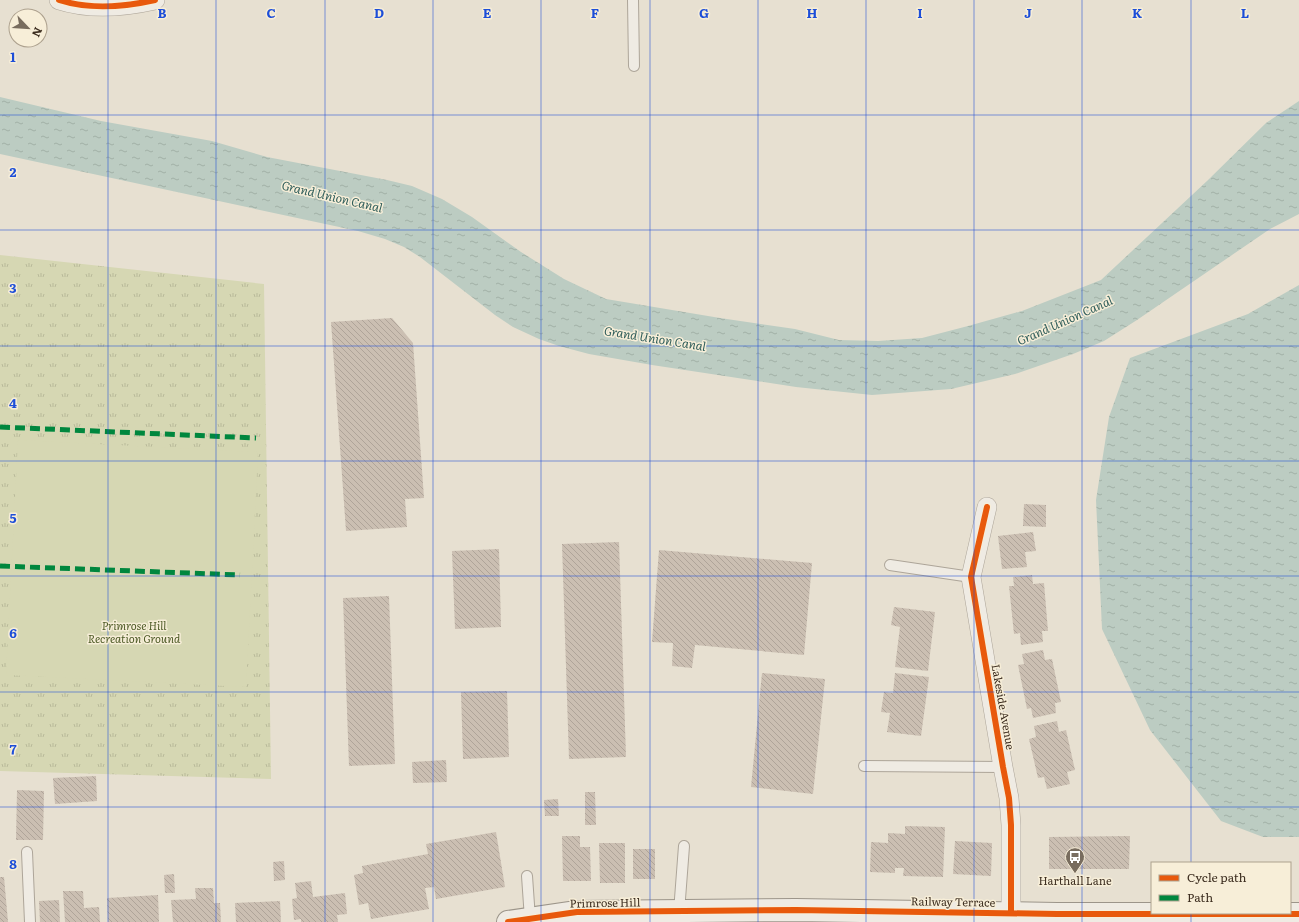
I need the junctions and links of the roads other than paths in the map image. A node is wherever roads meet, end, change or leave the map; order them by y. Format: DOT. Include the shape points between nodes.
graph roads {
  1 [pos="59,0"];
  2 [pos="155,0"];
  3 [pos="633,0"];
  4 [pos="634,66"];
  5 [pos="988,507"];
  6 [pos="890,565"];
  7 [pos="971,577"];
  8 [pos="864,766"];
  9 [pos="1003,767"];
  10 [pos="684,846"];
  11 [pos="27,852"];
  12 [pos="527,876"];
  13 [pos="1011,912"];
  14 [pos="1299,914"];
  15 [pos="679,917"];
  16 [pos="1057,918"];
  17 [pos="530,919"];
  18 [pos="30,922"];
  19 [pos="508,922"];
  1 -- 2 [label="street" via="100,7"];
  3 -- 4 [label="lane"];
  5 -- 7 [label="street, Lakeside Avenue"];
  6 -- 7 [label="lane"];
  7 -- 9 [label="street, Lakeside Avenue"];
  8 -- 9 [label="lane"];
  9 -- 13 [label="street, Lakeside Avenue" via="1011,825"];
  10 -- 15 [label="lane"];
  11 -- 18 [label="lane"];
  12 -- 17 [label="lane"];
  13 -- 15 [label="street, Railway Terrace" via="796,910"];
  13 -- 16 [label="street, Railway Terrace"];
  14 -- 16 [label="street, Railway Terrace"];
  15 -- 17 [label="street, Primrose Hill" via="577,912"];
  17 -- 19 [label="street, Primrose Hill"];
}
